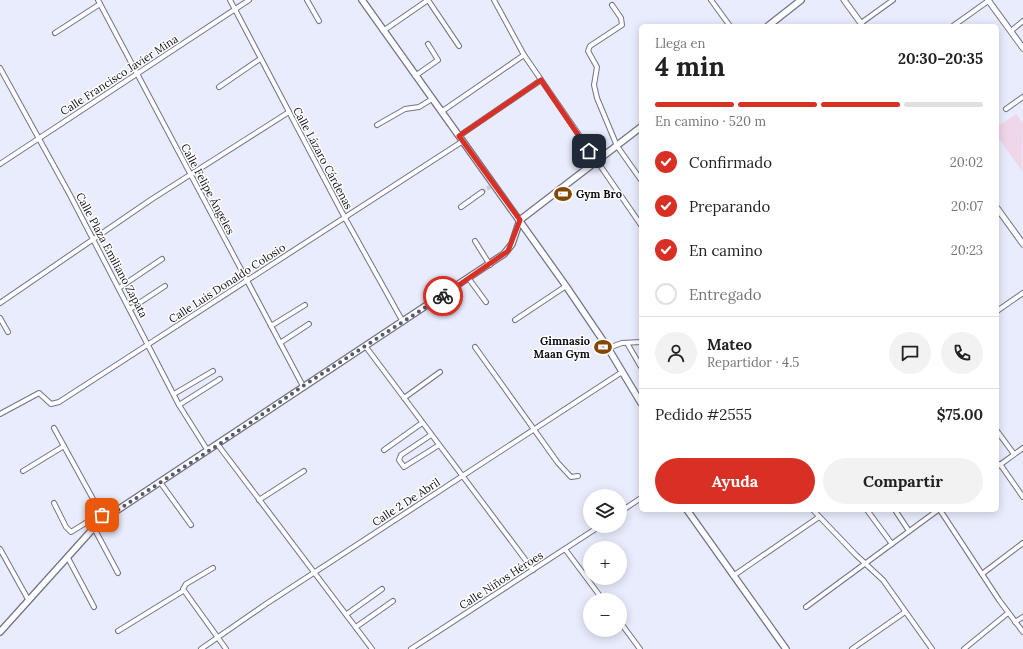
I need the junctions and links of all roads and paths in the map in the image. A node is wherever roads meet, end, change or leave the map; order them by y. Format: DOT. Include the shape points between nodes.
graph roads {
  1 [pos="230,0"];
  2 [pos="248,0"];
  3 [pos="307,0"];
  4 [pos="362,0"];
  5 [pos="428,0"];
  6 [pos="494,0"];
  7 [pos="712,0"];
  8 [pos="801,0"];
  9 [pos="844,0"];
  10 [pos="893,0"];
  11 [pos="988,0"];
  12 [pos="99,2"];
  13 [pos="612,5"];
  14 [pos="235,9"];
  15 [pos="319,21"];
  16 [pos="1023,22"];
  17 [pos="729,24"];
  18 [pos="771,24"];
  19 [pos="862,24"];
  20 [pos="956,24"];
  21 [pos="383,31"];
  22 [pos="1010,31"];
  23 [pos="55,33"];
  24 [pos="428,44"];
  25 [pos="459,46"];
  26 [pos="1023,48"];
  27 [pos="524,55"];
  28 [pos="260,59"];
  29 [pos="0,68"];
  30 [pos="137,74"];
  31 [pos="415,76"];
  32 [pos="541,80"];
  33 [pos="219,87"];
  34 [pos="1023,97"];
  35 [pos="432,99"];
  36 [pos="1006,109"];
  37 [pos="289,112"];
  38 [pos="441,112"];
  39 [pos="377,125"];
  40 [pos="639,129"];
  41 [pos="459,136"];
  42 [pos="39,138"];
  43 [pos="463,141"];
  44 [pos="617,146"];
  45 [pos="597,163"];
  46 [pos="0,164"];
  47 [pos="190,176"];
  48 [pos="639,177"];
  49 [pos="482,192"];
  50 [pos="461,207"];
  51 [pos="999,212"];
  52 [pos="345,218"];
  53 [pos="520,220"];
  54 [pos="639,222"];
  55 [pos="93,239"];
  56 [pos="474,241"];
  57 [pos="1023,244"];
  58 [pos="162,259"];
  59 [pos="490,265"];
  60 [pos="469,278"];
  61 [pos="246,280"];
  62 [pos="166,286"];
  63 [pos="566,286"];
  64 [pos="119,288"];
  65 [pos="1023,293"];
  66 [pos="486,302"];
  67 [pos="0,303"];
  68 [pos="305,305"];
  69 [pos="130,310"];
  70 [pos="999,310"];
  71 [pos="0,318"];
  72 [pos="515,320"];
  73 [pos="403,322"];
  74 [pos="309,324"];
  75 [pos="271,326"];
  76 [pos="8,332"];
  77 [pos="639,342"];
  78 [pos="280,343"];
  79 [pos="627,343"];
  80 [pos="149,345"];
  81 [pos="366,347"];
  82 [pos="475,347"];
  83 [pos="608,348"];
  84 [pos="639,362"];
  85 [pos="213,371"];
  86 [pos="440,372"];
  87 [pos="622,372"];
  88 [pos="220,379"];
  89 [pos="303,386"];
  90 [pos="174,394"];
  91 [pos="404,398"];
  92 [pos="639,400"];
  93 [pos="179,405"];
  94 [pos="0,414"];
  95 [pos="422,423"];
  96 [pos="54,428"];
  97 [pos="534,429"];
  98 [pos="431,434"];
  99 [pos="999,434"];
  100 [pos="218,445"];
  101 [pos="439,445"];
  102 [pos="64,446"];
  103 [pos="1023,448"];
  104 [pos="384,450"];
  105 [pos="208,451"];
  106 [pos="1014,454"];
  107 [pos="999,465"];
  108 [pos="304,470"];
  109 [pos="23,471"];
  110 [pos="463,476"];
  111 [pos="578,476"];
  112 [pos="160,482"];
  113 [pos="1023,497"];
  114 [pos="639,499"];
  115 [pos="259,500"];
  116 [pos="54,503"];
  117 [pos="627,507"];
  118 [pos="688,512"];
  119 [pos="815,512"];
  120 [pos="868,512"];
  121 [pos="896,512"];
  122 [pos="936,512"];
  123 [pos="940,512"];
  124 [pos="820,517"];
  125 [pos="103,520"];
  126 [pos="191,525"];
  127 [pos="94,528"];
  128 [pos="909,531"];
  129 [pos="589,533"];
  130 [pos="1023,543"];
  131 [pos="892,544"];
  132 [pos="0,549"];
  133 [pos="565,549"];
  134 [pos="68,558"];
  135 [pos="865,564"];
  136 [pos="213,568"];
  137 [pos="533,570"];
  138 [pos="118,572"];
  139 [pos="316,573"];
  140 [pos="982,574"];
  141 [pos="733,576"];
  142 [pos="382,589"];
  143 [pos="183,591"];
  144 [pos="599,593"];
  145 [pos="29,601"];
  146 [pos="393,601"];
  147 [pos="806,606"];
  148 [pos="94,607"];
  149 [pos="905,612"];
  150 [pos="1008,613"];
  151 [pos="347,614"];
  152 [pos="1023,617"];
  153 [pos="1015,622"];
  154 [pos="356,627"];
  155 [pos="627,631"];
  156 [pos="0,632"];
  157 [pos="118,632"];
  158 [pos="1023,632"];
  159 [pos="217,637"];
  160 [pos="201,649"];
  161 [pos="226,649"];
  162 [pos="372,649"];
  163 [pos="412,649"];
  164 [pos="640,649"];
  165 [pos="786,649"];
  166 [pos="852,649"];
  167 [pos="932,649"];
  168 [pos="964,649"];
  1 -- 14 [label="street, Calle Lázaro Cárdenas"];
  2 -- 14 [label="street, Calle Francisco Javier Mina"];
  3 -- 15 [label="street"];
  4 -- 21 [label="main road"];
  5 -- 21 [label="street"];
  5 -- 25 [label="street"];
  6 -- 27 [label="street"];
  7 -- 17 [label="street"];
  8 -- 18 [label="main road"];
  9 -- 19 [label="street"];
  10 -- 19 [label="street"];
  11 -- 20 [label="street"];
  11 -- 22 [label="street"];
  12 -- 23 [label="street"];
  12 -- 30 [label="street, Calle Felipe Ángeles"];
  13 -- 44 [label="street" via="621,18 622,25 590,46 588,51 597,67 594,85 597,98"];
  14 -- 28 [label="street, Calle Lázaro Cárdenas"];
  14 -- 30 [label="street, Calle Francisco Javier Mina"];
  16 -- 22 [label="street"];
  21 -- 31 [label="main road"];
  22 -- 26 [label="street"];
  24 -- 31 [label="street" via="438,60"];
  27 -- 32 [label="street"];
  27 -- 38 [label="street"];
  28 -- 33 [label="street"];
  28 -- 37 [label="street, Calle Lázaro Cárdenas"];
  29 -- 42 [label="street, Calle Plaza Emiliano Zapata"];
  30 -- 42 [label="street, Calle Francisco Javier Mina"];
  30 -- 47 [label="street, Calle Felipe Ángeles"];
  31 -- 35 [label="main road"];
  32 -- 41 [label="street"];
  32 -- 45 [label="street"];
  34 -- 36 [label="street"];
  35 -- 38 [label="main road"];
  35 -- 39 [label="street" via="419,107 405,109"];
  37 -- 47 [label="street"];
  37 -- 52 [label="street, Calle Lázaro Cárdenas"];
  38 -- 41 [label="main road"];
  40 -- 44 [label="main road"];
  41 -- 43 [label="main road"];
  42 -- 46 [label="street, Calle Francisco Javier Mina"];
  42 -- 55 [label="street, Calle Plaza Emiliano Zapata"];
  43 -- 52 [label="street, Calle Luis Donaldo Colosio"];
  43 -- 53 [label="main road" via="492,185"];
  44 -- 45 [label="main road"];
  44 -- 48 [label="street"];
  45 -- 53 [label="main road"];
  45 -- 54 [label="street"];
  47 -- 55 [label="street"];
  47 -- 61 [label="street, Calle Felipe Ángeles"];
  49 -- 50 [label="street"];
  51 -- 57 [label="street"];
  52 -- 61 [label="street, Calle Luis Donaldo Colosio"];
  52 -- 73 [label="street, Calle Lázaro Cárdenas"];
  53 -- 59 [label="main road" via="510,248"];
  53 -- 63 [label="main road"];
  55 -- 64 [label="street, Calle Plaza Emiliano Zapata"];
  55 -- 67 [label="street"];
  56 -- 59 [label="street"];
  58 -- 64 [label="street"];
  59 -- 60 [label="main road"];
  60 -- 66 [label="street"];
  60 -- 73 [label="main road"];
  61 -- 75 [label="street, Calle Felipe Ángeles"];
  61 -- 80 [label="street, Calle Luis Donaldo Colosio"];
  62 -- 69 [label="street"];
  63 -- 72 [label="street"];
  63 -- 83 [label="main road"];
  64 -- 69 [label="street, Calle Plaza Emiliano Zapata"];
  65 -- 70 [label="street"];
  68 -- 75 [label="street"];
  69 -- 80 [label="street, Calle Plaza Emiliano Zapata"];
  71 -- 76 [label="street"];
  73 -- 81 [label="main road"];
  74 -- 78 [label="street"];
  75 -- 78 [label="street, Calle Felipe Ángeles"];
  77 -- 79 [label="street"];
  78 -- 89 [label="street, Calle Felipe Ángeles"];
  79 -- 83 [label="street"];
  79 -- 84 [label="street"];
  80 -- 90 [label="street, Calle Plaza Emiliano Zapata"];
  80 -- 94 [label="street, Calle Luis Donaldo Colosio" via="59,402 51,404 39,393"];
  81 -- 89 [label="main road"];
  81 -- 91 [label="street"];
  82 -- 97 [label="street"];
  83 -- 87 [label="main road"];
  85 -- 90 [label="street"];
  86 -- 91 [label="street"];
  87 -- 92 [label="main road"];
  87 -- 97 [label="street, Calle 2 De Abril"];
  88 -- 93 [label="street"];
  89 -- 100 [label="main road"];
  90 -- 93 [label="street, Calle Plaza Emiliano Zapata"];
  91 -- 95 [label="street"];
  93 -- 105 [label="street, Calle Plaza Emiliano Zapata"];
  95 -- 98 [label="street"];
  95 -- 104 [label="street"];
  96 -- 102 [label="street"];
  97 -- 110 [label="street, Calle 2 De Abril"];
  97 -- 111 [label="street" via="567,474 571,477"];
  98 -- 101 [label="street"];
  98 -- 101 [label="street" via="401,455 399,460 404,467"];
  99 -- 106 [label="street"];
  100 -- 105 [label="main road"];
  100 -- 115 [label="street"];
  101 -- 110 [label="street"];
  102 -- 109 [label="street"];
  102 -- 125 [label="street"];
  103 -- 106 [label="street"];
  105 -- 112 [label="main road"];
  106 -- 107 [label="street"];
  107 -- 113 [label="street"];
  108 -- 115 [label="street"];
  110 -- 137 [label="street"];
  110 -- 139 [label="street, Calle 2 De Abril"];
  112 -- 125 [label="main road"];
  112 -- 126 [label="street"];
  114 -- 117 [label="street"];
  115 -- 139 [label="street"];
  116 -- 125 [label="street" via="71,532 92,519"];
  118 -- 141 [label="main road"];
  119 -- 124 [label="street"];
  120 -- 131 [label="street"];
  121 -- 128 [label="street"];
  122 -- 128 [label="street"];
  123 -- 140 [label="street"];
  124 -- 135 [label="street"];
  124 -- 141 [label="street"];
  125 -- 127 [label="main road"];
  127 -- 134 [label="main road"];
  127 -- 138 [label="street"];
  128 -- 131 [label="street"];
  129 -- 133 [label="street, Calle Niños Héroes"];
  130 -- 140 [label="street"];
  131 -- 135 [label="street"];
  132 -- 145 [label="street"];
  133 -- 137 [label="street, Calle Niños Héroes"];
  133 -- 144 [label="street"];
  134 -- 145 [label="main road"];
  134 -- 148 [label="street"];
  135 -- 147 [label="street"];
  135 -- 149 [label="street" via="883,580"];
  136 -- 143 [label="street" via="186,584"];
  137 -- 163 [label="street, Calle Niños Héroes"];
  139 -- 151 [label="street"];
  139 -- 159 [label="street, Calle 2 De Abril"];
  140 -- 150 [label="street"];
  141 -- 165 [label="main road"];
  142 -- 151 [label="street"];
  143 -- 157 [label="street"];
  143 -- 159 [label="street"];
  145 -- 156 [label="main road"];
  146 -- 154 [label="street"];
  149 -- 166 [label="street"];
  149 -- 167 [label="street"];
  150 -- 153 [label="street"];
  150 -- 168 [label="street"];
  151 -- 154 [label="street"];
  152 -- 153 [label="street"];
  153 -- 158 [label="street"];
  154 -- 162 [label="street"];
  155 -- 164 [label="street"];
  159 -- 160 [label="street, Calle 2 De Abril"];
  159 -- 161 [label="street"];
}
